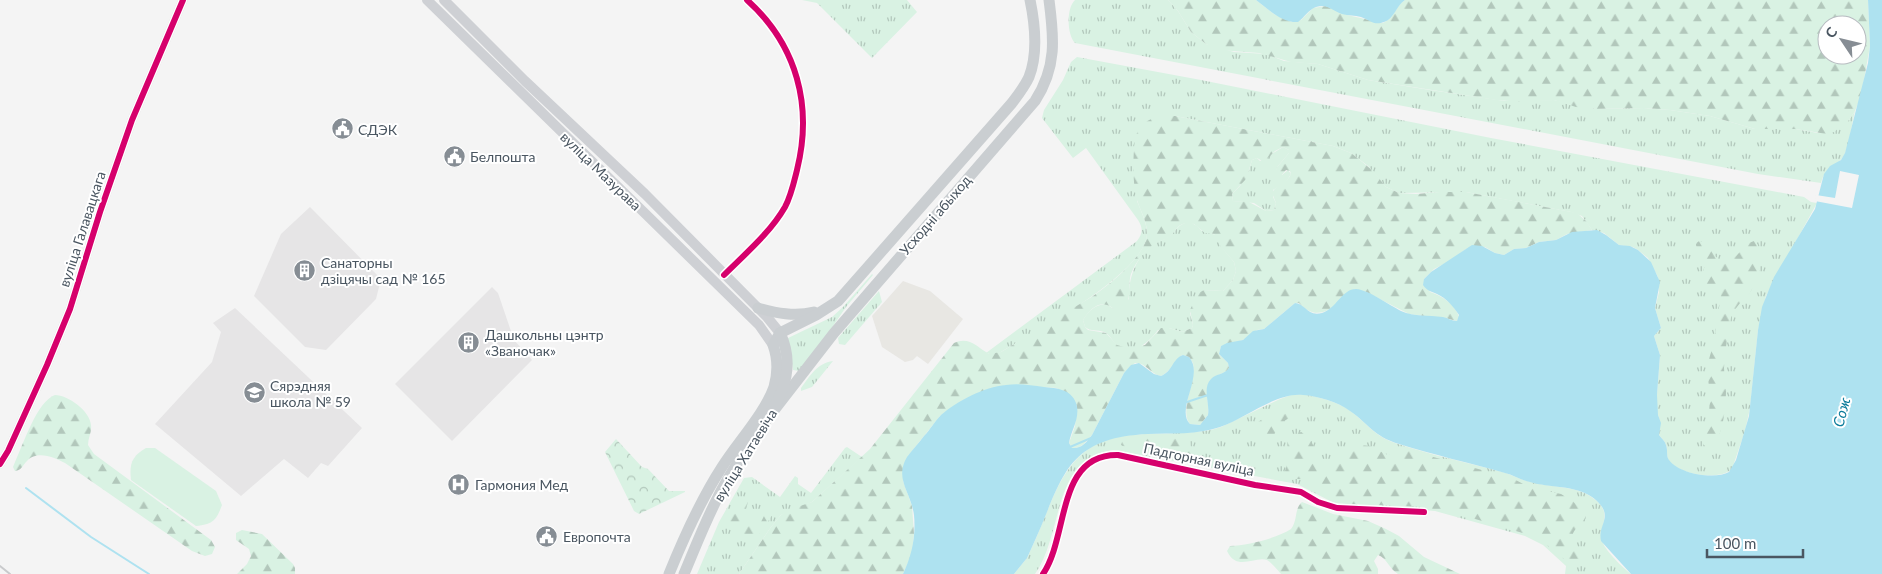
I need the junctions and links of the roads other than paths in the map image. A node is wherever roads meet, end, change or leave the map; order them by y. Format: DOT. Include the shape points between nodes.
graph roads {
  1 [pos="183,0"];
  2 [pos="427,0"];
  3 [pos="444,0"];
  4 [pos="747,0"];
  5 [pos="1030,0"];
  6 [pos="1049,0"];
  7 [pos="878,255"];
  8 [pos="891,266"];
  9 [pos="724,275"];
  10 [pos="715,284"];
  11 [pos="758,308"];
  12 [pos="825,310"];
  13 [pos="780,333"];
  14 [pos="773,345"];
  15 [pos="772,413"];
  16 [pos="0,464"];
  17 [pos="1424,512"];
  18 [pos="668,574"];
  19 [pos="684,574"];
  20 [pos="1043,574"];
  1 -- 16 [label="street, вуліца Галавацкага" via="132,120 70,309"];
  2 -- 10 [label="main road, вуліца Мазурава"];
  3 -- 9 [label="main road, вуліца Мазурава"];
  4 -- 9 [label="street" via="776,30 792,60 802,109 802,148 793,186 783,210"];
  5 -- 7 [label="main road, Усходні абыход" via="1033,62 1022,89"];
  6 -- 8 [label="main road, Усходні абыход" via="1054,47 1052,64 1040,93"];
  7 -- 8 [label="main road"];
  7 -- 12 [label="main road, Усходні абыход" via="845,293"];
  8 -- 15 [label="main road, Усходні абыход" via="828,339"];
  9 -- 10 [label="main road"];
  9 -- 11 [label="main road, вуліца Мазурава"];
  10 -- 14 [label="main road, вуліца Мазурава" via="758,324"];
  11 -- 12 [label="main road" via="793,314"];
  11 -- 13 [label="main road, вуліца Мазурава"];
  12 -- 13 [label="main road, Усходні абыход"];
  13 -- 14 [label="main road"];
  13 -- 15 [label="main road, вуліца Хатаевіча" via="786,352 787,373"];
  14 -- 18 [label="main road, вуліца Хатаевіча" via="777,371 770,395 709,488"];
  15 -- 19 [label="main road, вуліца Хатаевіча" via="718,497"];
  17 -- 20 [label="street, Падгорная вуліца" via="1337,508 1301,492 1104,454 1086,465 1072,485 1054,551"];
}
